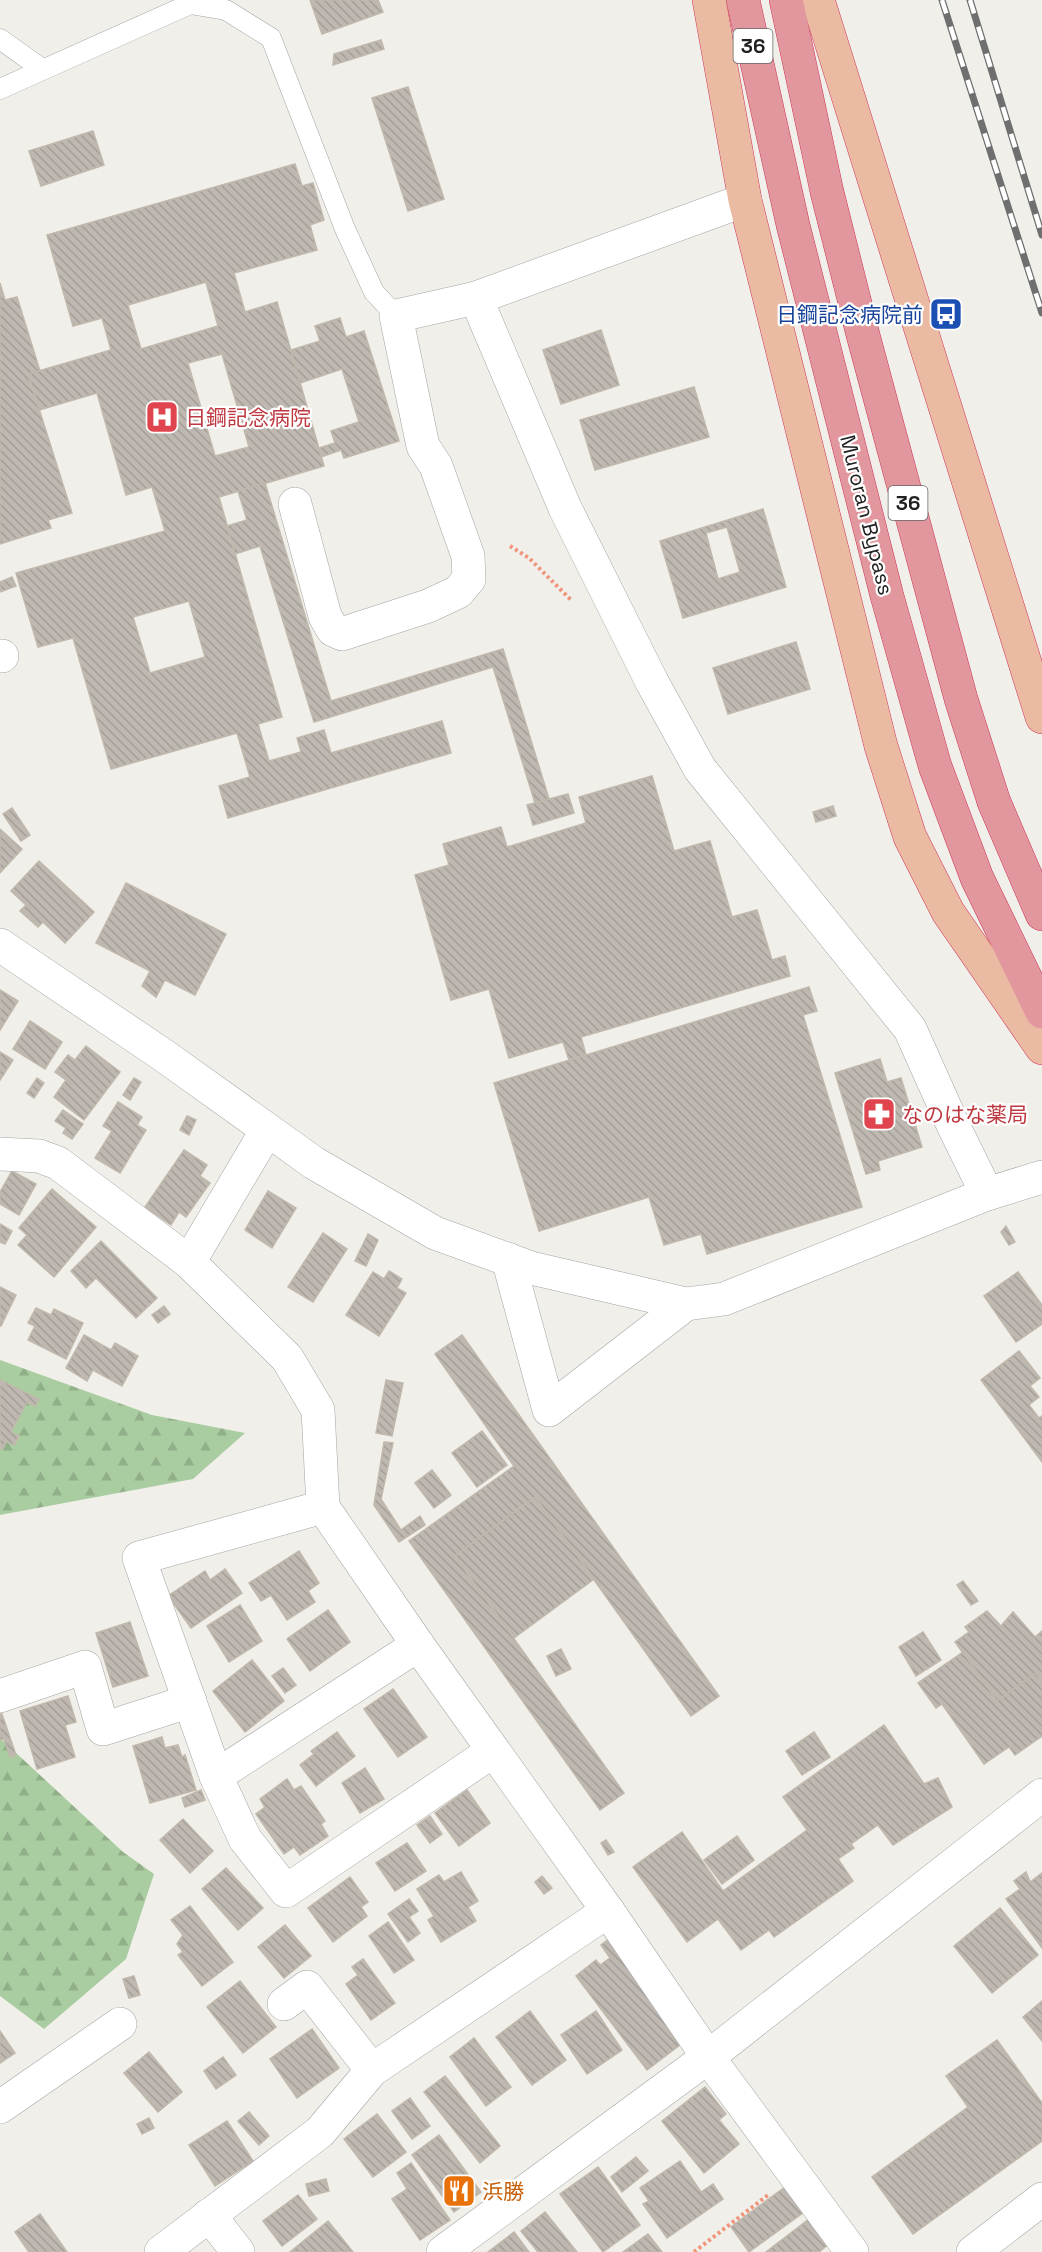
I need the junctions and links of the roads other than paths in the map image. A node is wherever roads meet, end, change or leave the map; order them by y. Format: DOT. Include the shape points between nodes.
graph roads {
  1 [pos="709,0"];
  2 [pos="743,0"];
  3 [pos="786,0"];
  4 [pos="818,0"];
  5 [pos="0,39"];
  6 [pos="42,69"];
  7 [pos="0,90"];
  8 [pos="745,200"];
  9 [pos="476,298"];
  10 [pos="396,316"];
  11 [pos="295,504"];
  12 [pos="1042,717"];
  13 [pos="1042,914"];
  14 [pos="0,945"];
  15 [pos="1042,1012"];
  16 [pos="1042,1048"];
  17 [pos="267,1130"];
  18 [pos="0,1154"];
  19 [pos="1042,1177"];
  20 [pos="987,1194"];
  21 [pos="508,1259"];
  22 [pos="189,1262"];
  23 [pos="686,1304"];
  24 [pos="323,1507"];
  25 [pos="418,1645"];
  26 [pos="0,1696"];
  27 [pos="190,1701"];
  28 [pos="493,1750"];
  29 [pos="216,1776"];
  30 [pos="1042,1796"];
  31 [pos="608,1911"];
  32 [pos="284,2004"];
  33 [pos="120,2024"];
  34 [pos="708,2057"];
  35 [pos="372,2070"];
  36 [pos="0,2107"];
  37 [pos="1042,2199"];
  38 [pos="209,2215"];
  39 [pos="161,2252"];
  40 [pos="238,2252"];
  41 [pos="443,2252"];
  42 [pos="852,2252"];
  43 [pos="973,2252"];
  1 -- 8 [label="highway"];
  2 -- 15 [label="highway, Muroran Bypass / 36" via="793,225 887,596 935,766 977,878"];
  3 -- 13 [label="highway, Muroran Bypass / 36" via="863,335 961,699 994,801"];
  4 -- 12 [label="highway"];
  5 -- 6 [label="lane"];
  6 -- 7 [label="lane"];
  6 -- 10 [label="lane" via="190,4 226,10 272,38 345,228 374,292"];
  8 -- 9 [label="street"];
  8 -- 16 [label="highway" via="881,746 910,837 948,912"];
  9 -- 10 [label="street"];
  9 -- 20 [label="street" via="565,508 700,769 910,1029"];
  10 -- 11 [label="street" via="423,446 436,466 468,556 468,579 458,592 428,606 342,634 333,630 324,616"];
  14 -- 17 [label="street"];
  17 -- 21 [label="street" via="314,1163 435,1233"];
  17 -- 22 [label="street"];
  18 -- 22 [label="street" via="39,1156 58,1163"];
  19 -- 20 [label="street"];
  20 -- 23 [label="street" via="724,1299"];
  21 -- 23 [label="street" via="531,1268"];
  21 -- 23 [label="street" via="549,1410"];
  22 -- 24 [label="street" via="287,1358 318,1410"];
  24 -- 25 [label="street"];
  24 -- 27 [label="street" via="140,1558"];
  25 -- 28 [label="street"];
  25 -- 29 [label="street"];
  26 -- 27 [label="street" via="85,1667 103,1729"];
  27 -- 29 [label="street"];
  28 -- 29 [label="street" via="286,1891 245,1839"];
  28 -- 31 [label="street"];
  30 -- 34 [label="street"];
  31 -- 34 [label="street"];
  31 -- 35 [label="street"];
  32 -- 35 [label="street" via="307,1987"];
  33 -- 36 [label="street"];
  34 -- 41 [label="street"];
  34 -- 42 [label="street"];
  35 -- 38 [label="street" via="320,2132"];
  37 -- 43 [label="street"];
  38 -- 39 [label="street"];
  38 -- 40 [label="street"];
}
